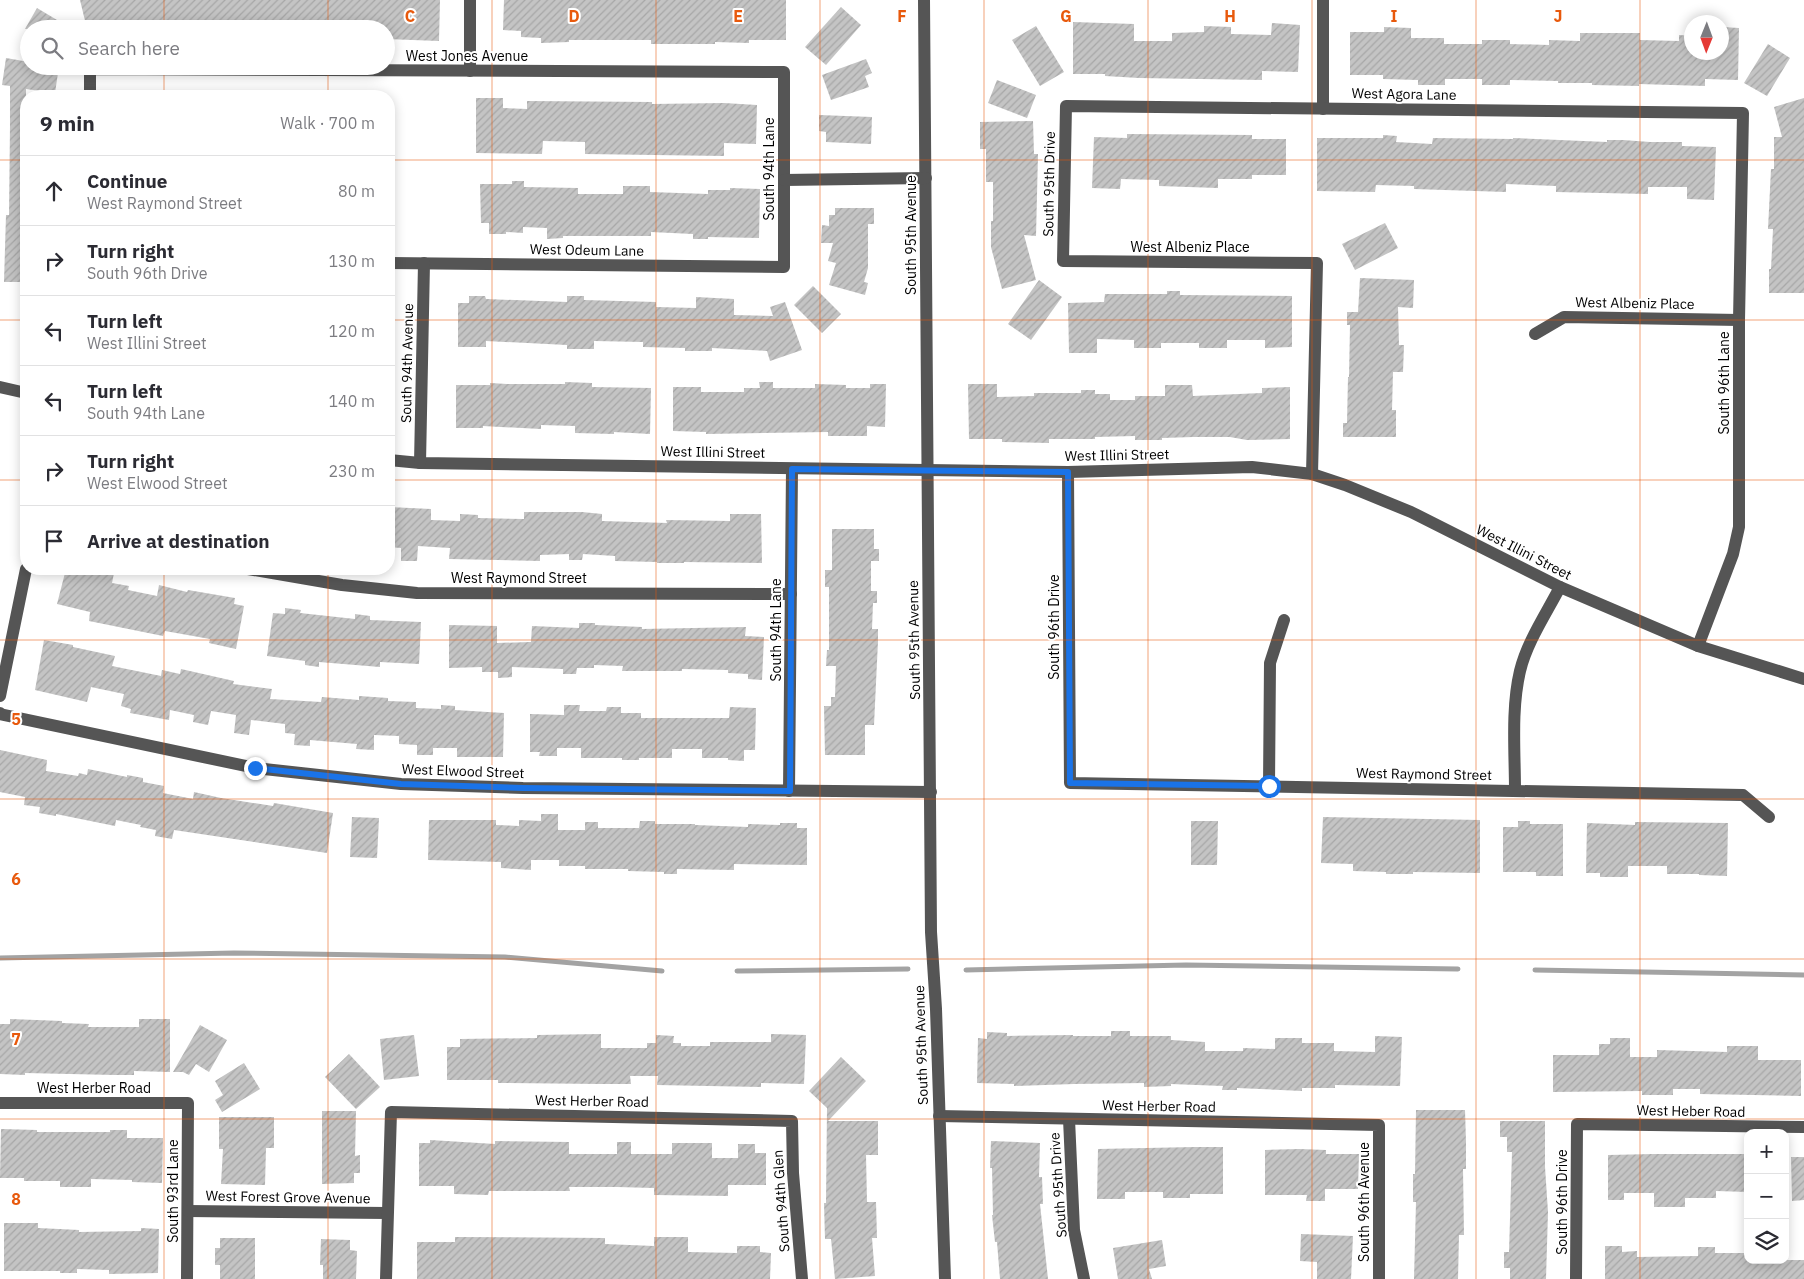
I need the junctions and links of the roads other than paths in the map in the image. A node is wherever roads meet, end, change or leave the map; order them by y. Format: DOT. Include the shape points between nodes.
graph roads {
  1 [pos="470,0"];
  2 [pos="924,0"];
  3 [pos="1323,0"];
  4 [pos="395,71"];
  5 [pos="470,71"];
  6 [pos="784,72"];
  7 [pos="90,75"];
  8 [pos="90,90"];
  9 [pos="1066,106"];
  10 [pos="1323,109"];
  11 [pos="1743,113"];
  12 [pos="926,178"];
  13 [pos="784,180"];
  14 [pos="1063,261"];
  15 [pos="395,263"];
  16 [pos="424,263"];
  17 [pos="784,266"];
  18 [pos="1739,320"];
  19 [pos="1536,334"];
  20 [pos="0,387"];
  21 [pos="20,391"];
  22 [pos="395,461"];
  23 [pos="420,463"];
  24 [pos="792,469"];
  25 [pos="928,471"];
  26 [pos="1068,472"];
  27 [pos="1312,474"];
  28 [pos="25,575"];
  29 [pos="283,575"];
  30 [pos="1560,587"];
  31 [pos="791,594"];
  32 [pos="1284,620"];
  33 [pos="1698,646"];
  34 [pos="1804,679"];
  35 [pos="0,696"];
  36 [pos="0,713"];
  37 [pos="1070,783"];
  38 [pos="1269,786"];
  39 [pos="790,791"];
  40 [pos="1515,791"];
  41 [pos="931,792"];
  42 [pos="1769,817"];
  43 [pos="0,1103"];
  44 [pos="188,1103"];
  45 [pos="939,1116"];
  46 [pos="1069,1119"];
  47 [pos="792,1121"];
  48 [pos="1577,1124"];
  49 [pos="1379,1126"];
  50 [pos="1804,1127"];
  51 [pos="188,1211"];
  52 [pos="387,1213"];
  53 [pos="187,1279"];
  54 [pos="386,1279"];
  55 [pos="802,1279"];
  56 [pos="945,1279"];
  57 [pos="1084,1279"];
  58 [pos="1379,1279"];
  59 [pos="1576,1279"];
  1 -- 5 [label="street"];
  2 -- 12 [label="street, South 95th Avenue"];
  3 -- 10 [label="street"];
  4 -- 5 [label="street, West Jones Avenue"];
  5 -- 6 [label="street, West Jones Avenue"];
  6 -- 13 [label="street, South 94th Lane"];
  7 -- 8 [label="street, West Jones Avenue"];
  9 -- 10 [label="street, West Agora Lane"];
  9 -- 14 [label="street, South 95th Drive"];
  10 -- 11 [label="street, West Agora Lane"];
  11 -- 18 [label="street, South 96th Lane"];
  12 -- 13 [label="street"];
  12 -- 25 [label="street, South 95th Avenue"];
  13 -- 17 [label="street, South 94th Lane"];
  14 -- 27 [label="street, West Albeniz Place" via="1317,263"];
  15 -- 16 [label="street, West Odeum Lane"];
  16 -- 17 [label="street, West Odeum Lane"];
  16 -- 23 [label="street, South 94th Avenue"];
  18 -- 19 [label="street, West Albeniz Place" via="1564,317"];
  18 -- 33 [label="street, South 96th Lane" via="1739,527 1733,554"];
  20 -- 21 [label="street"];
  22 -- 23 [label="street, West Illini Street"];
  23 -- 24 [label="street, West Illini Street"];
  24 -- 25 [label="street, West Illini Street"];
  24 -- 31 [label="street, South 94th Lane"];
  25 -- 26 [label="street, West Illini Street"];
  25 -- 41 [label="street, South 95th Avenue"];
  26 -- 27 [label="street, West Illini Street" via="1252,467"];
  26 -- 37 [label="street, South 96th Drive"];
  27 -- 30 [label="street, West Illini Street" via="1411,512"];
  28 -- 35 [label="street"];
  29 -- 31 [label="street, West Raymond Street" via="342,585 417,592"];
  30 -- 33 [label="street, West Illini Street"];
  30 -- 40 [label="street" via="1520,670 1515,697"];
  31 -- 39 [label="street, South 94th Lane"];
  32 -- 38 [label="street" via="1270,663"];
  33 -- 34 [label="street, West Illini Street"];
  36 -- 39 [label="street, West Elwood Street" via="255,768 321,776 411,784"];
  37 -- 38 [label="street, West Raymond Street"];
  38 -- 40 [label="street, West Raymond Street"];
  39 -- 41 [label="street, West Elwood Street"];
  40 -- 42 [label="street, West Raymond Street" via="1743,795"];
  41 -- 45 [label="street, South 95th Avenue" via="932,957"];
  43 -- 44 [label="street, West Herber Road"];
  44 -- 51 [label="street, South 93rd Lane"];
  45 -- 46 [label="street, West Herber Road"];
  45 -- 56 [label="street, South 95th Avenue"];
  46 -- 49 [label="street, West Herber Road"];
  46 -- 57 [label="street, South 95th Drive" via="1074,1230"];
  47 -- 52 [label="street, West Herber Road" via="391,1112"];
  47 -- 55 [label="street, South 94th Glen"];
  48 -- 50 [label="street, West Heber Road"];
  48 -- 59 [label="street, South 96th Drive"];
  49 -- 58 [label="street, South 96th Avenue"];
  51 -- 52 [label="street, West Forest Grove Avenue"];
  51 -- 53 [label="street, South 93rd Lane"];
  52 -- 54 [label="street"];
}
